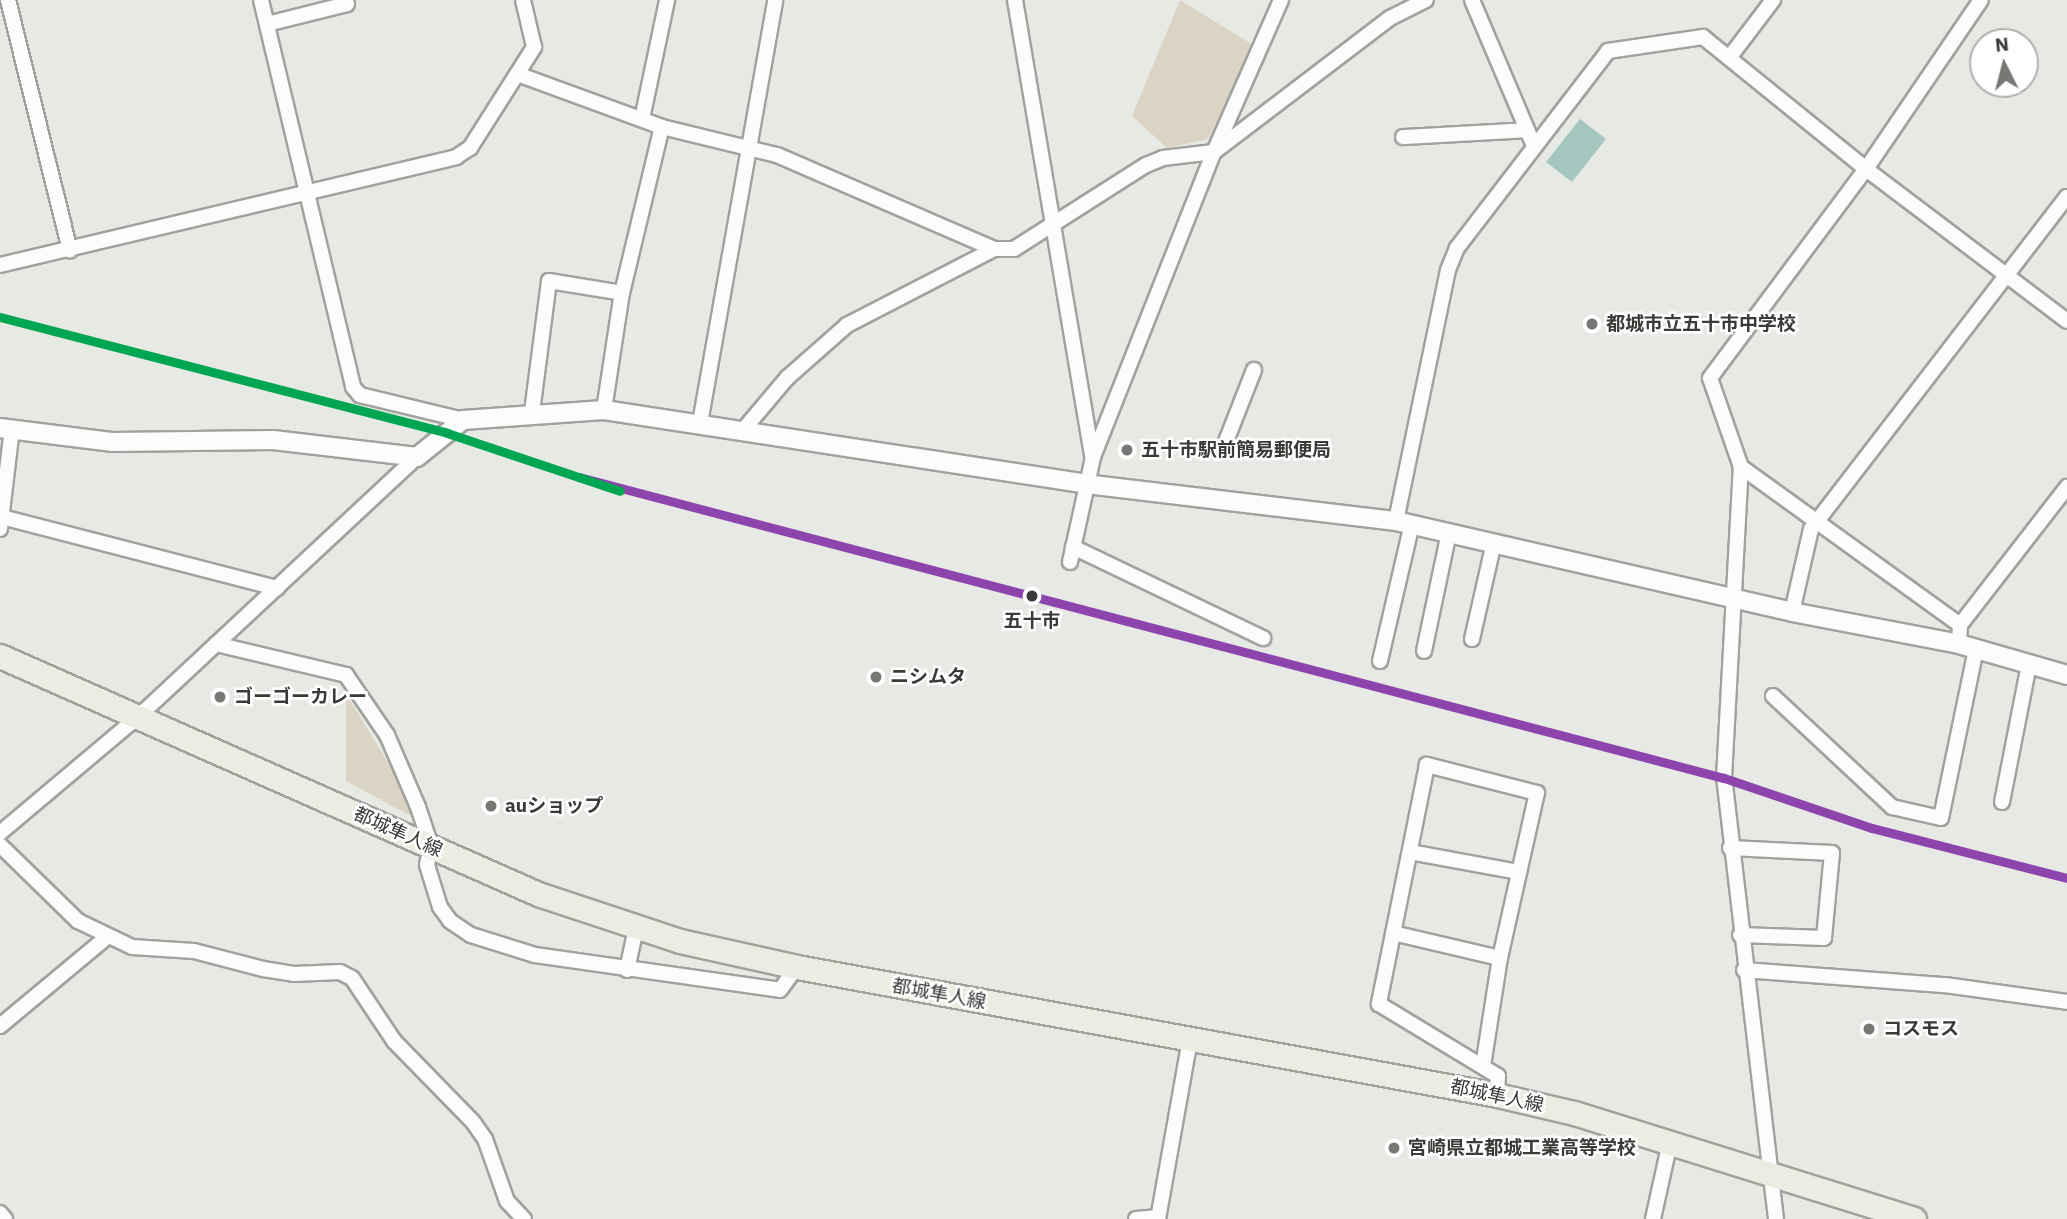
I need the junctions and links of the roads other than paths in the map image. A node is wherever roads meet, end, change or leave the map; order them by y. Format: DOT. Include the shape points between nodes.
graph roads {
  1 [pos="8,0"];
  2 [pos="261,0"];
  3 [pos="346,0"];
  4 [pos="523,0"];
  5 [pos="667,0"];
  6 [pos="775,0"];
  7 [pos="1015,0"];
  8 [pos="1281,0"];
  9 [pos="1426,0"];
  10 [pos="1472,0"];
  11 [pos="1773,0"];
  12 [pos="1981,0"];
  13 [pos="267,24"];
  14 [pos="1729,58"];
  15 [pos="520,75"];
  16 [pos="642,120"];
  17 [pos="662,127"];
  18 [pos="1527,131"];
  19 [pos="1403,137"];
  20 [pos="749,145"];
  21 [pos="1534,146"];
  22 [pos="1214,152"];
  23 [pos="1866,169"];
  24 [pos="309,193"];
  25 [pos="2067,197"];
  26 [pos="1051,229"];
  27 [pos="994,249"];
  28 [pos="70,250"];
  29 [pos="0,265"];
  30 [pos="2008,277"];
  31 [pos="621,292"];
  32 [pos="2067,321"];
  33 [pos="1254,370"];
  34 [pos="604,410"];
  35 [pos="531,412"];
  36 [pos="463,420"];
  37 [pos="700,423"];
  38 [pos="6,429"];
  39 [pos="744,429"];
  40 [pos="1223,449"];
  41 [pos="417,457"];
  42 [pos="1093,457"];
  43 [pos="1741,467"];
  44 [pos="1085,484"];
  45 [pos="2067,487"];
  46 [pos="1817,520"];
  47 [pos="1404,522"];
  48 [pos="1,523"];
  49 [pos="1449,532"];
  50 [pos="1494,542"];
  51 [pos="277,588"];
  52 [pos="1732,595"];
  53 [pos="1792,612"];
  54 [pos="1960,625"];
  55 [pos="1263,638"];
  56 [pos="1472,639"];
  57 [pos="216,644"];
  58 [pos="1967,647"];
  59 [pos="1424,651"];
  60 [pos="0,656"];
  61 [pos="1380,662"];
  62 [pos="2029,664"];
  63 [pos="2067,675"];
  64 [pos="1773,696"];
  65 [pos="139,716"];
  66 [pos="2002,802"];
  67 [pos="0,833"];
  68 [pos="0,845"];
  69 [pos="431,846"];
  70 [pos="1730,848"];
  71 [pos="1410,852"];
  72 [pos="1519,872"];
  73 [pos="636,928"];
  74 [pos="1393,933"];
  75 [pos="1740,935"];
  76 [pos="107,937"];
  77 [pos="1500,958"];
  78 [pos="796,968"];
  79 [pos="627,970"];
  80 [pos="1744,971"];
  81 [pos="2067,1003"];
  82 [pos="0,1026"];
  83 [pos="1190,1039"];
  84 [pos="1483,1066"];
  85 [pos="1497,1095"];
  86 [pos="1669,1146"];
  87 [pos="1773,1178"];
  88 [pos="0,1213"];
  89 [pos="1158,1218"];
  90 [pos="5,1219"];
  91 [pos="524,1219"];
  92 [pos="1136,1219"];
  93 [pos="1653,1219"];
  94 [pos="1776,1219"];
  95 [pos="1914,1219"];
  1 -- 28 [label="street"];
  2 -- 13 [label="street"];
  3 -- 13 [label="street" via="347,4"];
  4 -- 15 [label="street" via="534,47"];
  5 -- 16 [label="street"];
  6 -- 20 [label="street"];
  7 -- 26 [label="street"];
  8 -- 22 [label="street"];
  9 -- 22 [label="street" via="1390,18"];
  10 -- 18 [label="street"];
  11 -- 14 [label="street"];
  12 -- 23 [label="street"];
  13 -- 24 [label="street"];
  14 -- 21 [label="street" via="1703,37 1608,51"];
  14 -- 23 [label="street"];
  15 -- 16 [label="street"];
  15 -- 24 [label="street" via="463,153"];
  16 -- 17 [label="street"];
  17 -- 20 [label="street"];
  17 -- 31 [label="street"];
  18 -- 19 [label="street"];
  18 -- 21 [label="street"];
  20 -- 27 [label="street"];
  20 -- 37 [label="street"];
  21 -- 47 [label="street" via="1457,248 1448,270"];
  22 -- 26 [label="street" via="1163,158 1146,165 1071,209"];
  22 -- 42 [label="street"];
  23 -- 30 [label="street"];
  23 -- 43 [label="street" via="1710,378"];
  24 -- 28 [label="street"];
  24 -- 36 [label="street" via="354,387 360,395"];
  25 -- 30 [label="street"];
  26 -- 27 [label="street" via="1014,249"];
  26 -- 42 [label="street"];
  27 -- 39 [label="street" via="847,326 788,377"];
  28 -- 29 [label="street"];
  30 -- 32 [label="street"];
  30 -- 46 [label="street"];
  31 -- 34 [label="street"];
  31 -- 35 [label="street" via="549,281"];
  33 -- 40 [label="street"];
  34 -- 35 [label="street"];
  34 -- 37 [label="street"];
  35 -- 36 [label="street"];
  36 -- 41 [label="street"];
  37 -- 39 [label="street"];
  38 -- 41 [label="street" via="113,442 273,440"];
  38 -- 48 [label="street"];
  39 -- 44 [label="street"];
  41 -- 51 [label="street"];
  42 -- 44 [label="street"];
  43 -- 46 [label="street"];
  43 -- 52 [label="street"];
  44 -- 47 [label="street"];
  44 -- 55 [label="street" via="1071,555"];
  45 -- 54 [label="street"];
  46 -- 53 [label="street"];
  46 -- 54 [label="street"];
  47 -- 49 [label="street"];
  47 -- 61 [label="street"];
  48 -- 51 [label="street"];
  49 -- 50 [label="street"];
  49 -- 59 [label="street"];
  50 -- 52 [label="street"];
  50 -- 56 [label="street"];
  51 -- 57 [label="street"];
  52 -- 53 [label="street"];
  52 -- 70 [label="street" via="1724,778"];
  53 -- 58 [label="street"];
  54 -- 58 [label="street"];
  57 -- 65 [label="street"];
  57 -- 69 [label="street" via="346,674 387,734"];
  58 -- 62 [label="street"];
  58 -- 64 [label="street" via="1941,818 1892,807"];
  60 -- 65 [label="main road, 都城隼人線"];
  62 -- 63 [label="street"];
  62 -- 66 [label="street"];
  65 -- 67 [label="street"];
  65 -- 69 [label="main road, 都城隼人線"];
  68 -- 76 [label="street" via="78,921"];
  69 -- 73 [label="main road, 都城隼人線" via="538,894"];
  69 -- 79 [label="street" via="427,866 432,889 450,921 471,935 535,955"];
  70 -- 75 [label="street"];
  70 -- 75 [label="street" via="1832,853 1824,938"];
  71 -- 72 [label="street"];
  71 -- 72 [label="street" via="1427,765 1537,793"];
  71 -- 74 [label="street"];
  72 -- 77 [label="street"];
  73 -- 78 [label="main road, 都城隼人線"];
  73 -- 79 [label="street"];
  74 -- 77 [label="street"];
  74 -- 84 [label="street" via="1379,1004"];
  75 -- 80 [label="street"];
  76 -- 82 [label="street"];
  76 -- 91 [label="street" via="132,947 194,951 263,969 340,972 352,978 394,1041 473,1122 485,1139 507,1201"];
  77 -- 84 [label="street"];
  78 -- 79 [label="street" via="780,990"];
  78 -- 83 [label="main road, 都城隼人線"];
  80 -- 81 [label="street" via="1945,985"];
  80 -- 87 [label="street"];
  83 -- 85 [label="main road, 都城隼人線"];
  83 -- 89 [label="street"];
  84 -- 85 [label="street" via="1498,1076"];
  85 -- 86 [label="main road, 都城隼人線" via="1574,1113"];
  86 -- 87 [label="main road, 都城隼人線"];
  86 -- 93 [label="street"];
  87 -- 94 [label="street"];
  87 -- 95 [label="main road, 都城隼人線"];
  88 -- 90 [label="street"];
  89 -- 92 [label="street"];
}
